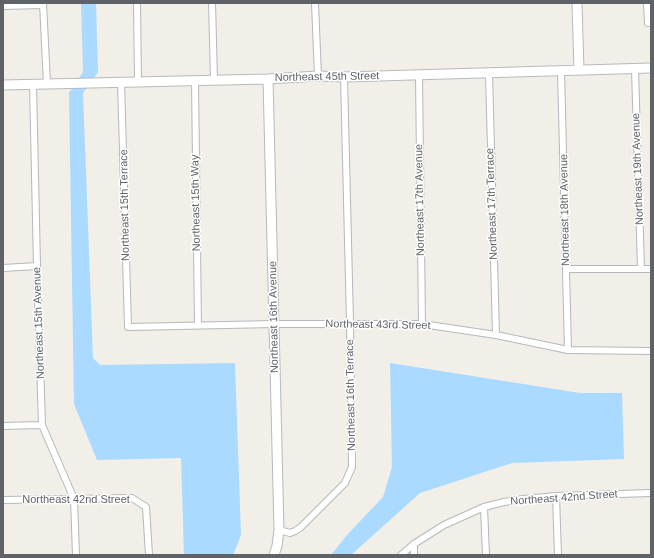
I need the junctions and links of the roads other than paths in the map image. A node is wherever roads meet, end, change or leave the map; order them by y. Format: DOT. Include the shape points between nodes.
graph roads {
  1 [pos="137,3"];
  2 [pos="212,3"];
  3 [pos="315,3"];
  4 [pos="577,3"];
  5 [pos="647,3"];
  6 [pos="43,4"];
  7 [pos="3,6"];
  8 [pos="648,23"];
  9 [pos="651,68"];
  10 [pos="635,69"];
  11 [pos="579,70"];
  12 [pos="561,71"];
  13 [pos="489,74"];
  14 [pos="419,75"];
  15 [pos="318,76"];
  16 [pos="344,77"];
  17 [pos="268,79"];
  18 [pos="195,80"];
  19 [pos="214,80"];
  20 [pos="121,82"];
  21 [pos="138,82"];
  22 [pos="33,84"];
  23 [pos="47,84"];
  24 [pos="3,85"];
  25 [pos="37,266"];
  26 [pos="3,268"];
  27 [pos="566,269"];
  28 [pos="641,269"];
  29 [pos="651,269"];
  30 [pos="350,323"];
  31 [pos="274,324"];
  32 [pos="422,324"];
  33 [pos="198,326"];
  34 [pos="128,327"];
  35 [pos="496,335"];
  36 [pos="568,350"];
  37 [pos="651,351"];
  38 [pos="42,425"];
  39 [pos="3,426"];
  40 [pos="651,493"];
  41 [pos="556,496"];
  42 [pos="74,499"];
  43 [pos="3,500"];
  44 [pos="484,507"];
  45 [pos="279,530"];
  46 [pos="414,544"];
  47 [pos="76,555"];
  48 [pos="149,555"];
  49 [pos="274,555"];
  50 [pos="401,555"];
  51 [pos="414,555"];
  52 [pos="486,555"];
  53 [pos="558,555"];
  1 -- 21 [label="street"];
  2 -- 19 [label="street"];
  3 -- 15 [label="street"];
  4 -- 11 [label="street"];
  5 -- 8 [label="street"];
  6 -- 7 [label="street"];
  6 -- 23 [label="street"];
  9 -- 10 [label="street, Northeast 45th Street"];
  10 -- 11 [label="street, Northeast 45th Street"];
  10 -- 28 [label="street, Northeast 19th Avenue"];
  11 -- 12 [label="street, Northeast 45th Street"];
  12 -- 13 [label="street, Northeast 45th Street"];
  12 -- 27 [label="street, Northeast 18th Avenue"];
  13 -- 14 [label="street, Northeast 45th Street"];
  13 -- 35 [label="street, Northeast 17th Terrace"];
  14 -- 16 [label="street, Northeast 45th Street"];
  14 -- 32 [label="street, Northeast 17th Avenue"];
  15 -- 16 [label="street, Northeast 45th Street"];
  15 -- 17 [label="street, Northeast 45th Street"];
  16 -- 30 [label="street, Northeast 16th Terrace"];
  17 -- 19 [label="street, Northeast 45th Street"];
  17 -- 31 [label="street, Northeast 16th Avenue"];
  18 -- 19 [label="street, Northeast 45th Street"];
  18 -- 21 [label="street, Northeast 45th Street"];
  18 -- 33 [label="street, Northeast 15th Way"];
  20 -- 21 [label="street, Northeast 45th Street"];
  20 -- 23 [label="street, Northeast 45th Street"];
  20 -- 34 [label="street, Northeast 15th Terrace"];
  22 -- 23 [label="street, Northeast 45th Street"];
  22 -- 24 [label="street, Northeast 45th Street"];
  22 -- 25 [label="street, Northeast 15th Avenue"];
  25 -- 26 [label="street"];
  25 -- 38 [label="street, Northeast 15th Avenue"];
  27 -- 28 [label="street"];
  27 -- 36 [label="street, Northeast 18th Avenue"];
  28 -- 29 [label="street"];
  30 -- 31 [label="street, Northeast 43rd Street"];
  30 -- 32 [label="street, Northeast 43rd Street"];
  30 -- 45 [label="street, Northeast 16th Terrace" via="352,467 345,483 295,531 290,533"];
  31 -- 33 [label="street, Northeast 43rd Street"];
  31 -- 45 [label="street, Northeast 16th Avenue"];
  32 -- 35 [label="street, Northeast 43rd Street"];
  33 -- 34 [label="street, Northeast 43rd Street"];
  35 -- 36 [label="street, Northeast 43rd Street"];
  36 -- 37 [label="street, Northeast 43rd Street"];
  38 -- 39 [label="street"];
  38 -- 42 [label="street, Northeast 15th Avenue"];
  40 -- 41 [label="street, Northeast 42nd Street"];
  41 -- 44 [label="street, Northeast 42nd Street" via="523,499"];
  41 -- 53 [label="street"];
  42 -- 43 [label="street, Northeast 42nd Street"];
  42 -- 47 [label="street, Northeast 15th Avenue"];
  42 -- 48 [label="street, Northeast 42nd Street" via="132,498 146,507"];
  44 -- 46 [label="street, Northeast 42nd Street" via="444,525"];
  44 -- 52 [label="street"];
  45 -- 49 [label="street, Northeast 16th Avenue"];
  46 -- 50 [label="street"];
  46 -- 51 [label="street"];
}
